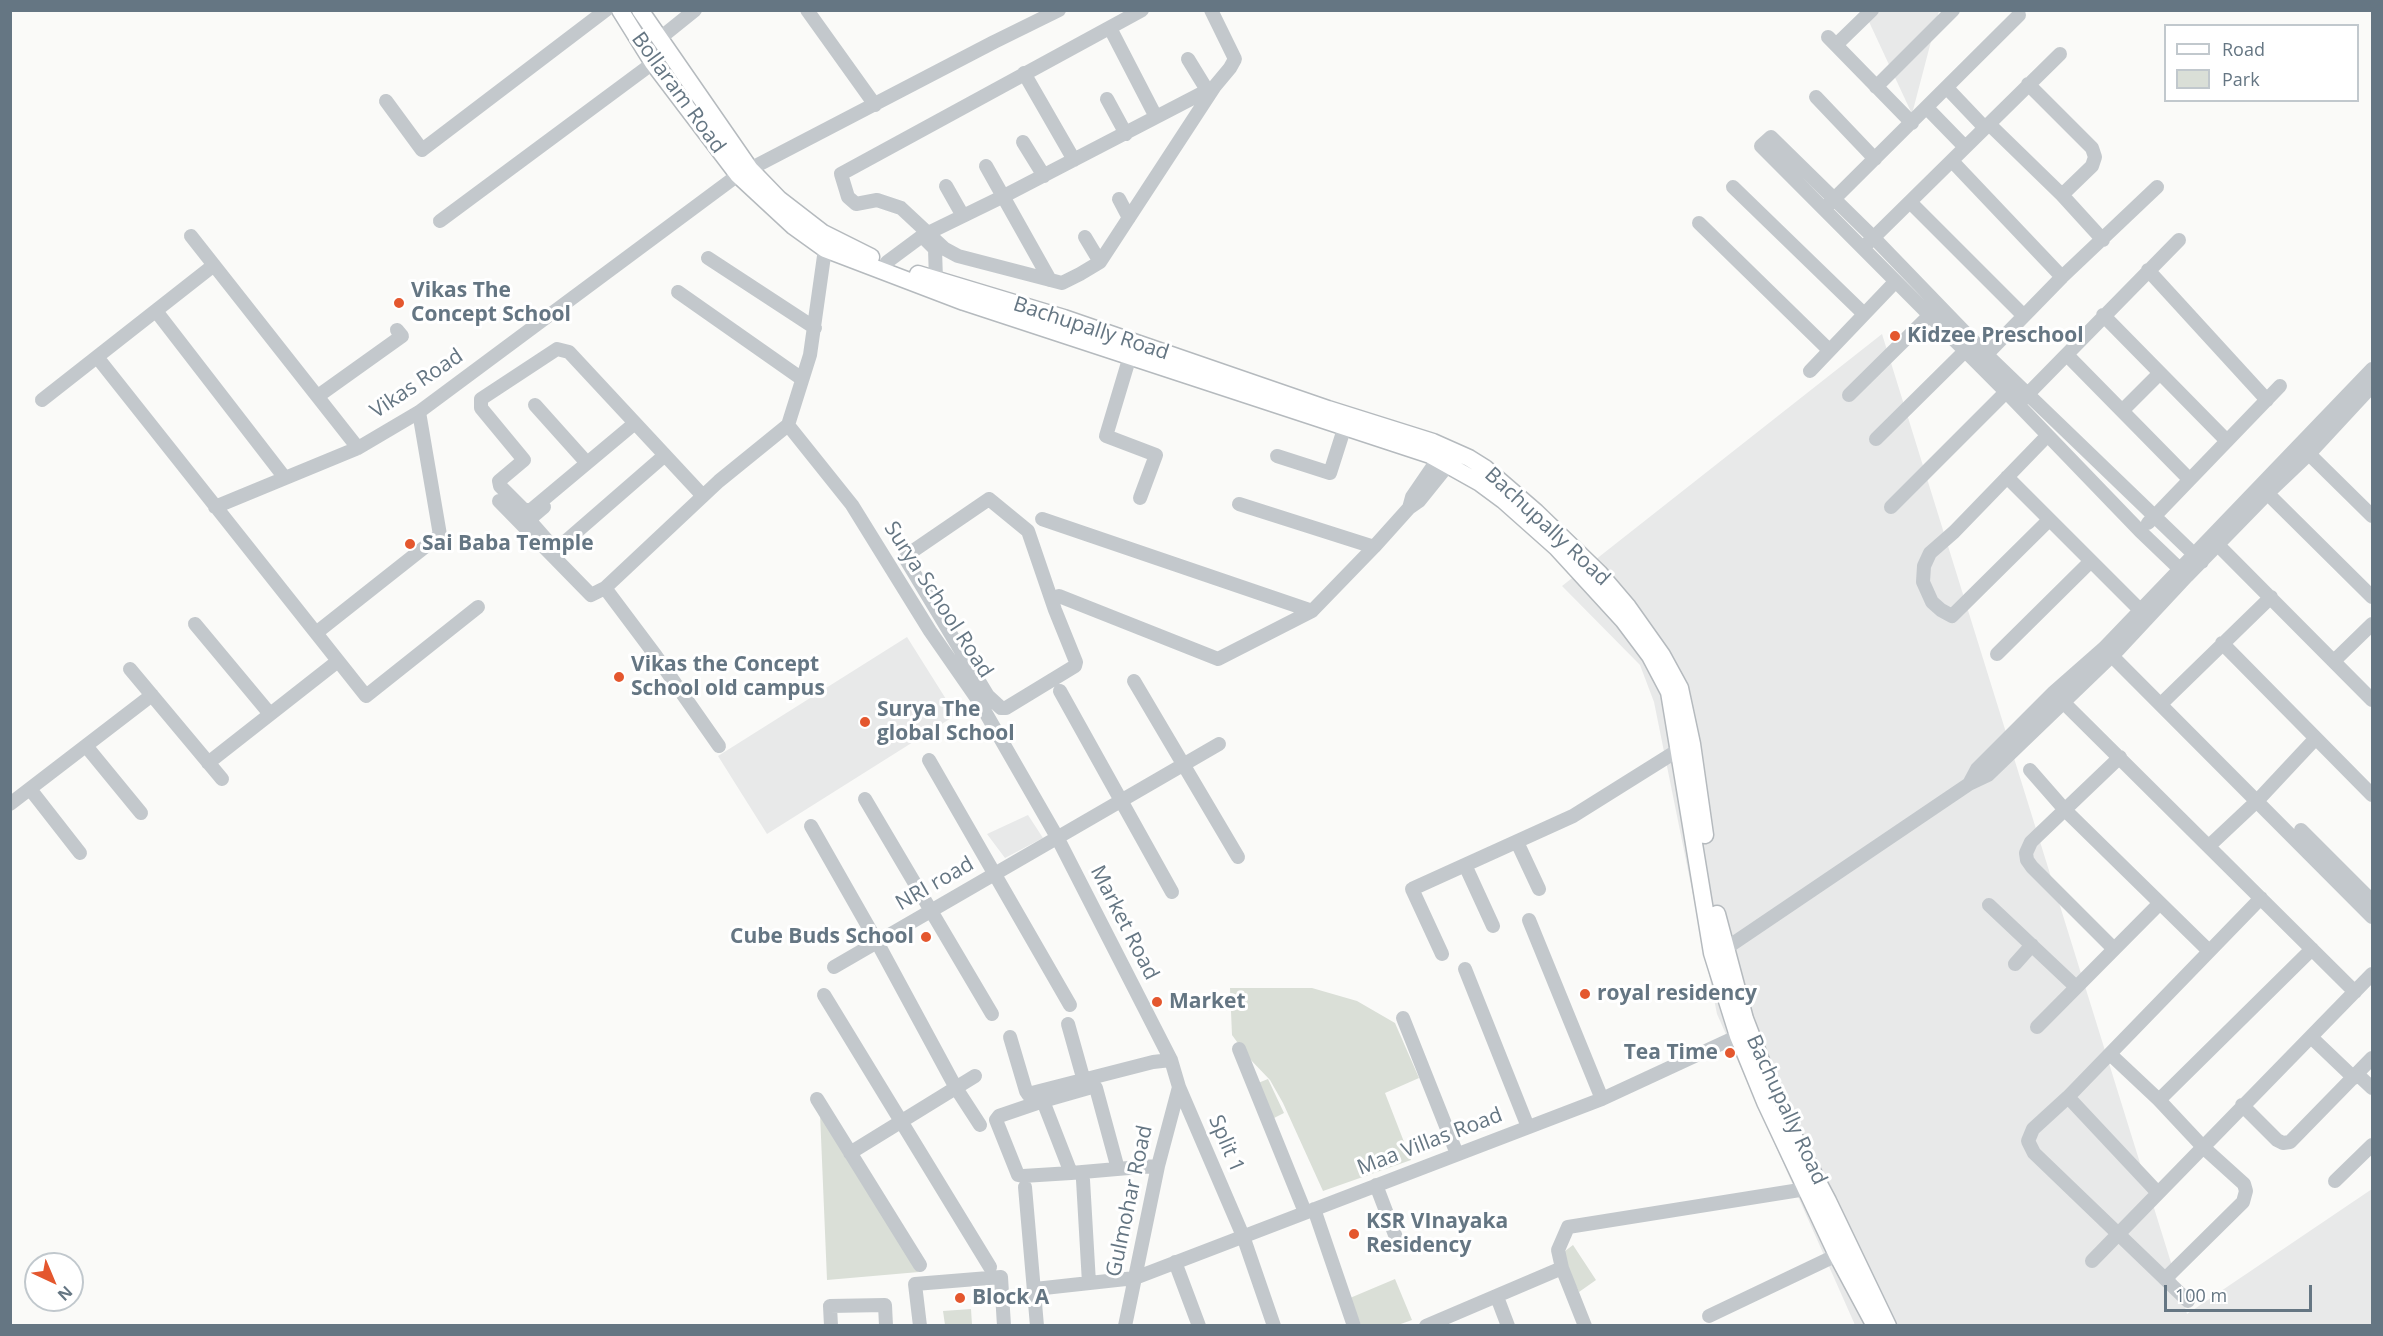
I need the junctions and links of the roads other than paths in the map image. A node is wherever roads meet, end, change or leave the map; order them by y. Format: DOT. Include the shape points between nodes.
graph roads {
  1 [pos="606,10"];
  2 [pos="620,10"];
  3 [pos="640,10"];
  4 [pos="695,10"];
  5 [pos="807,10"];
  6 [pos="1059,10"];
  7 [pos="1142,10"];
  8 [pos="1211,10"];
  9 [pos="1872,10"];
  10 [pos="1953,10"];
  11 [pos="2019,15"];
  12 [pos="1110,28"];
  13 [pos="659,39"];
  14 [pos="2060,54"];
  15 [pos="1188,59"];
  16 [pos="653,63"];
  17 [pos="1024,73"];
  18 [pos="2028,84"];
  19 [pos="1876,87"];
  20 [pos="1211,88"];
  21 [pos="1947,88"];
  22 [pos="1816,97"];
  23 [pos="1107,99"];
  24 [pos="386,101"];
  25 [pos="875,105"];
  26 [pos="1927,108"];
  27 [pos="1156,117"];
  28 [pos="1912,123"];
  29 [pos="1987,126"];
  30 [pos="1126,134"];
  31 [pos="1766,141"];
  32 [pos="1023,142"];
  33 [pos="1965,147"];
  34 [pos="1875,159"];
  35 [pos="1074,160"];
  36 [pos="1952,161"];
  37 [pos="986,166"];
  38 [pos="744,172"];
  39 [pos="1044,176"];
  40 [pos="946,186"];
  41 [pos="1733,187"];
  42 [pos="2157,187"];
  43 [pos="2062,195"];
  44 [pos="1004,196"];
  45 [pos="1119,199"];
  46 [pos="1910,202"];
  47 [pos="1829,205"];
  48 [pos="963,216"];
  49 [pos="1129,218"];
  50 [pos="440,221"];
  51 [pos="1700,223"];
  52 [pos="924,234"];
  53 [pos="191,236"];
  54 [pos="1085,237"];
  55 [pos="1874,238"];
  56 [pos="2103,240"];
  57 [pos="2178,240"];
  58 [pos="825,249"];
  59 [pos="1863,249"];
  60 [pos="708,258"];
  61 [pos="887,262"];
  62 [pos="1100,262"];
  63 [pos="214,266"];
  64 [pos="2148,270"];
  65 [pos="2062,277"];
  66 [pos="936,280"];
  67 [pos="1050,280"];
  68 [pos="1895,282"];
  69 [pos="678,292"];
  70 [pos="991,304"];
  71 [pos="1934,310"];
  72 [pos="156,311"];
  73 [pos="1864,314"];
  74 [pos="2103,315"];
  75 [pos="2024,316"];
  76 [pos="815,328"];
  77 [pos="398,330"];
  78 [pos="1829,350"];
  79 [pos="1965,351"];
  80 [pos="2067,355"];
  81 [pos="1130,356"];
  82 [pos="97,357"];
  83 [pos="1982,359"];
  84 [pos="2373,369"];
  85 [pos="1810,371"];
  86 [pos="2160,373"];
  87 [pos="802,379"];
  88 [pos="2280,386"];
  89 [pos="2373,386"];
  90 [pos="2006,392"];
  91 [pos="1849,395"];
  92 [pos="318,396"];
  93 [pos="42,400"];
  94 [pos="2023,400"];
  95 [pos="2267,400"];
  96 [pos="535,405"];
  97 [pos="2122,411"];
  98 [pos="419,412"];
  99 [pos="635,423"];
  100 [pos="788,425"];
  101 [pos="1345,426"];
  102 [pos="2047,436"];
  103 [pos="1876,439"];
  104 [pos="2226,440"];
  105 [pos="627,441"];
  106 [pos="357,448"];
  107 [pos="2305,450"];
  108 [pos="665,455"];
  109 [pos="1277,456"];
  110 [pos="1443,462"];
  111 [pos="587,463"];
  112 [pos="2007,477"];
  113 [pos="285,478"];
  114 [pos="2189,479"];
  115 [pos="2264,489"];
  116 [pos="703,496"];
  117 [pos="1140,498"];
  118 [pos="499,501"];
  119 [pos="1239,504"];
  120 [pos="215,507"];
  121 [pos="1891,507"];
  122 [pos="2373,516"];
  123 [pos="2155,517"];
  124 [pos="1042,519"];
  125 [pos="2049,520"];
  126 [pos="2140,531"];
  127 [pos="2215,541"];
  128 [pos="1374,547"];
  129 [pos="2198,558"];
  130 [pos="2091,561"];
  131 [pos="913,572"];
  132 [pos="2183,572"];
  133 [pos="898,581"];
  134 [pos="605,588"];
  135 [pos="1059,596"];
  136 [pos="2271,597"];
  137 [pos="2373,597"];
  138 [pos="478,607"];
  139 [pos="1312,610"];
  140 [pos="2140,610"];
  141 [pos="945,622"];
  142 [pos="195,624"];
  143 [pos="2373,624"];
  144 [pos="930,632"];
  145 [pos="316,633"];
  146 [pos="2222,643"];
  147 [pos="2111,649"];
  148 [pos="1997,654"];
  149 [pos="338,661"];
  150 [pos="2334,661"];
  151 [pos="130,669"];
  152 [pos="1134,681"];
  153 [pos="1060,692"];
  154 [pos="152,695"];
  155 [pos="2059,698"];
  156 [pos="984,700"];
  157 [pos="2373,700"];
  158 [pos="2164,701"];
  159 [pos="270,714"];
  160 [pos="2316,738"];
  161 [pos="1219,744"];
  162 [pos="86,746"];
  163 [pos="718,746"];
  164 [pos="1680,749"];
  165 [pos="2120,757"];
  166 [pos="929,760"];
  167 [pos="208,763"];
  168 [pos="1184,764"];
  169 [pos="2030,770"];
  170 [pos="222,779"];
  171 [pos="30,789"];
  172 [pos="2373,795"];
  173 [pos="2261,796"];
  174 [pos="865,800"];
  175 [pos="1121,801"];
  176 [pos="10,804"];
  177 [pos="2065,810"];
  178 [pos="141,813"];
  179 [pos="811,826"];
  180 [pos="1057,837"];
  181 [pos="1517,842"];
  182 [pos="2209,846"];
  183 [pos="80,853"];
  184 [pos="1238,857"];
  185 [pos="1465,865"];
  186 [pos="994,874"];
  187 [pos="1539,889"];
  188 [pos="1172,892"];
  189 [pos="2261,898"];
  190 [pos="2368,898"];
  191 [pos="2160,903"];
  192 [pos="1989,905"];
  193 [pos="931,911"];
  194 [pos="2373,917"];
  195 [pos="1529,920"];
  196 [pos="1493,926"];
  197 [pos="878,942"];
  198 [pos="2032,945"];
  199 [pos="1725,948"];
  200 [pos="2114,948"];
  201 [pos="2312,949"];
  202 [pos="2209,951"];
  203 [pos="1442,954"];
  204 [pos="2016,964"];
  205 [pos="834,967"];
  206 [pos="1465,969"];
  207 [pos="2373,974"];
  208 [pos="2076,987"];
  209 [pos="2355,992"];
  210 [pos="824,995"];
  211 [pos="1070,1005"];
  212 [pos="992,1014"];
  213 [pos="1403,1018"];
  214 [pos="1068,1024"];
  215 [pos="2037,1027"];
  216 [pos="1738,1036"];
  217 [pos="1010,1037"];
  218 [pos="2311,1037"];
  219 [pos="1239,1049"];
  220 [pos="2110,1054"];
  221 [pos="2373,1058"];
  222 [pos="1171,1060"];
  223 [pos="975,1076"];
  224 [pos="2356,1076"];
  225 [pos="1084,1081"];
  226 [pos="1179,1087"];
  227 [pos="956,1088"];
  228 [pos="2373,1088"];
  229 [pos="2068,1097"];
  230 [pos="817,1099"];
  231 [pos="1602,1099"];
  232 [pos="2159,1100"];
  233 [pos="1043,1101"];
  234 [pos="2242,1105"];
  235 [pos="901,1122"];
  236 [pos="980,1125"];
  237 [pos="1528,1127"];
  238 [pos="2373,1145"];
  239 [pos="2203,1147"];
  240 [pos="850,1153"];
  241 [pos="1457,1154"];
  242 [pos="1158,1166"];
  243 [pos="1118,1169"];
  244 [pos="1077,1176"];
  245 [pos="2335,1181"];
  246 [pos="1376,1185"];
  247 [pos="1025,1187"];
  248 [pos="1806,1189"];
  249 [pos="2157,1193"];
  250 [pos="1309,1210"];
  251 [pos="2117,1233"];
  252 [pos="1244,1240"];
  253 [pos="1397,1240"];
  254 [pos="1837,1255"];
  255 [pos="2092,1261"];
  256 [pos="1175,1262"];
  257 [pos="920,1266"];
  258 [pos="990,1267"];
  259 [pos="1562,1268"];
  260 [pos="1135,1278"];
  261 [pos="2165,1279"];
  262 [pos="1089,1283"];
  263 [pos="1035,1289"];
  264 [pos="1497,1297"];
  265 [pos="2188,1301"];
  266 [pos="1709,1316"];
  267 [pos="1004,1325"];
  268 [pos="1429,1325"];
  269 [pos="831,1326"];
  270 [pos="886,1326"];
  271 [pos="920,1326"];
  272 [pos="998,1326"];
  273 [pos="1037,1326"];
  274 [pos="1125,1326"];
  275 [pos="1199,1326"];
  276 [pos="1274,1326"];
  277 [pos="1354,1326"];
  278 [pos="1508,1326"];
  279 [pos="1586,1326"];
  280 [pos="1875,1326"];
  281 [pos="1888,1326"];
  1 -- 24 [label="street" via="422,150"];
  2 -- 16 [label="main road, Bollaram Road"];
  3 -- 13 [label="main road, Bollaram Road"];
  4 -- 13 [label="street"];
  5 -- 25 [label="street"];
  6 -- 25 [label="street, Vikas Road"];
  7 -- 12 [label="street"];
  8 -- 20 [label="street" via="1235,59"];
  9 -- 19 [label="street" via="1832,41"];
  10 -- 19 [label="street"];
  11 -- 21 [label="street"];
  12 -- 17 [label="street"];
  12 -- 27 [label="street"];
  13 -- 38 [label="main road, Bollaram Road"];
  14 -- 18 [label="street"];
  15 -- 20 [label="street"];
  16 -- 38 [label="main road, Bollaram Road"];
  16 -- 50 [label="street"];
  17 -- 35 [label="street"];
  17 -- 52 [label="street" via="841,174 848,197 855,204 877,200 901,208"];
  18 -- 29 [label="street"];
  18 -- 43 [label="street" via="2092,148 2095,157 2092,166"];
  19 -- 28 [label="street"];
  20 -- 27 [label="street"];
  20 -- 49 [label="street"];
  21 -- 26 [label="street"];
  21 -- 29 [label="street"];
  22 -- 34 [label="street"];
  23 -- 30 [label="street"];
  25 -- 38 [label="street, Vikas Road"];
  26 -- 28 [label="street"];
  26 -- 33 [label="street"];
  27 -- 30 [label="street"];
  28 -- 34 [label="street"];
  29 -- 33 [label="street"];
  29 -- 43 [label="street"];
  30 -- 35 [label="street"];
  31 -- 47 [label="street"];
  32 -- 39 [label="street"];
  33 -- 36 [label="street"];
  34 -- 47 [label="street"];
  35 -- 39 [label="street"];
  36 -- 46 [label="street"];
  36 -- 65 [label="street"];
  37 -- 44 [label="street"];
  38 -- 58 [label="main road, Bachupally Road" via="793,226"];
  38 -- 61 [label="main road, Bachupally Road" via="823,233"];
  38 -- 98 [label="street, Vikas Road"];
  39 -- 44 [label="street"];
  40 -- 48 [label="street"];
  41 -- 73 [label="street"];
  42 -- 56 [label="street"];
  43 -- 56 [label="street"];
  44 -- 48 [label="street"];
  44 -- 67 [label="street"];
  45 -- 49 [label="street"];
  46 -- 55 [label="street"];
  46 -- 75 [label="street"];
  47 -- 55 [label="street"];
  47 -- 59 [label="street"];
  48 -- 52 [label="street"];
  49 -- 62 [label="street"];
  51 -- 78 [label="street"];
  52 -- 61 [label="street"];
  52 -- 66 [label="street" via="935,249"];
  52 -- 67 [label="street" via="958,256"];
  53 -- 63 [label="street"];
  54 -- 62 [label="street"];
  55 -- 59 [label="street"];
  55 -- 71 [label="street"];
  56 -- 65 [label="street"];
  57 -- 64 [label="street"];
  58 -- 70 [label="main road, Bachupally Road" via="894,277"];
  58 -- 76 [label="street"];
  59 -- 68 [label="street"];
  60 -- 76 [label="street"];
  61 -- 66 [label="main road, Bachupally Road"];
  62 -- 67 [label="street" via="1062,283"];
  63 -- 72 [label="street"];
  63 -- 92 [label="street"];
  64 -- 74 [label="street"];
  64 -- 95 [label="street"];
  65 -- 75 [label="street"];
  66 -- 70 [label="main road, Bachupally Road"];
  68 -- 71 [label="street"];
  68 -- 73 [label="street"];
  69 -- 87 [label="street"];
  70 -- 81 [label="main road, Bachupally Road"];
  70 -- 199 [label="main road, Bachupally Road" via="1064,318 1433,442 1485,468 1536,512 1628,607 1680,688"];
  71 -- 79 [label="street"];
  71 -- 83 [label="street"];
  71 -- 91 [label="street"];
  72 -- 82 [label="street"];
  72 -- 113 [label="street"];
  73 -- 78 [label="street"];
  74 -- 80 [label="street"];
  74 -- 86 [label="street"];
  75 -- 83 [label="street"];
  76 -- 87 [label="street"];
  77 -- 92 [label="street" via="402,336"];
  78 -- 85 [label="street"];
  79 -- 83 [label="street"];
  79 -- 103 [label="street"];
  80 -- 94 [label="street"];
  80 -- 97 [label="street"];
  81 -- 101 [label="main road, Bachupally Road"];
  81 -- 117 [label="street" via="1106,436 1156,455"];
  82 -- 93 [label="street"];
  82 -- 120 [label="street"];
  83 -- 90 [label="street"];
  83 -- 94 [label="street"];
  84 -- 107 [label="street"];
  86 -- 97 [label="street"];
  86 -- 104 [label="street"];
  87 -- 100 [label="street"];
  88 -- 95 [label="street"];
  89 -- 107 [label="street"];
  90 -- 94 [label="street"];
  90 -- 121 [label="street"];
  92 -- 106 [label="street"];
  94 -- 102 [label="street"];
  94 -- 123 [label="street"];
  95 -- 104 [label="street"];
  96 -- 111 [label="street"];
  97 -- 114 [label="street"];
  98 -- 106 [label="street, Vikas Road"];
  98 -- 145 [label="street" via="440,535"];
  99 -- 108 [label="street"];
  99 -- 111 [label="street"];
  99 -- 111 [label="street" via="569,352 557,349 481,399 481,408 524,460 499,481 524,510 531,510"];
  100 -- 116 [label="street"];
  100 -- 133 [label="street, Surya School Road" via="842,491"];
  101 -- 109 [label="street" via="1330,473"];
  101 -- 110 [label="main road, Bachupally Road"];
  102 -- 112 [label="street"];
  102 -- 126 [label="street"];
  104 -- 114 [label="street"];
  105 -- 108 [label="street" via="531,518 553,547 558,548"];
  106 -- 113 [label="street, Vikas Road"];
  107 -- 115 [label="street"];
  107 -- 122 [label="street"];
  108 -- 116 [label="street"];
  110 -- 128 [label="street" via="1419,501"];
  110 -- 164 [label="main road, Bachupally Road" via="1503,500 1557,548 1623,620 1650,656 1669,692"];
  112 -- 125 [label="street"];
  112 -- 125 [label="street" via="1929,553 1923,582 1932,602 1952,616"];
  113 -- 120 [label="street, Vikas Road"];
  114 -- 123 [label="street"];
  115 -- 127 [label="street"];
  115 -- 137 [label="street"];
  116 -- 134 [label="street"];
  118 -- 134 [label="street" via="582,588 591,595"];
  119 -- 128 [label="street"];
  120 -- 145 [label="street"];
  123 -- 126 [label="street"];
  123 -- 129 [label="street"];
  124 -- 139 [label="street"];
  125 -- 130 [label="street"];
  126 -- 132 [label="street"];
  127 -- 129 [label="street"];
  127 -- 136 [label="street"];
  128 -- 139 [label="street"];
  129 -- 132 [label="street"];
  130 -- 140 [label="street"];
  130 -- 148 [label="street"];
  131 -- 133 [label="street"];
  131 -- 141 [label="street"];
  131 -- 156 [label="street" via="907,555 986,500 993,501 1028,531 1075,666 1006,708"];
  132 -- 140 [label="street"];
  132 -- 147 [label="street"];
  133 -- 144 [label="street, Surya School Road"];
  134 -- 163 [label="street"];
  135 -- 139 [label="street" via="1218,659"];
  136 -- 146 [label="street"];
  136 -- 150 [label="street"];
  138 -- 149 [label="street" via="366,696"];
  140 -- 147 [label="street"];
  141 -- 144 [label="street"];
  141 -- 156 [label="street"];
  142 -- 159 [label="street"];
  143 -- 150 [label="street"];
  144 -- 156 [label="street, Surya School Road"];
  145 -- 149 [label="street"];
  146 -- 158 [label="street"];
  146 -- 160 [label="street"];
  147 -- 155 [label="street"];
  147 -- 158 [label="street"];
  149 -- 159 [label="street"];
  150 -- 157 [label="street"];
  151 -- 154 [label="street"];
  152 -- 168 [label="street"];
  153 -- 175 [label="street"];
  154 -- 162 [label="street"];
  154 -- 167 [label="street"];
  155 -- 165 [label="street"];
  155 -- 199 [label="street" via="1977,769 1970,784"];
  156 -- 180 [label="street, Surya School Road"];
  158 -- 173 [label="street"];
  159 -- 167 [label="street"];
  160 -- 172 [label="street"];
  160 -- 173 [label="street"];
  161 -- 168 [label="street, NRI road"];
  162 -- 171 [label="street"];
  162 -- 178 [label="street"];
  164 -- 181 [label="street" via="1573,816"];
  164 -- 216 [label="main road, Bachupally Road" via="1712,953"];
  165 -- 177 [label="street"];
  165 -- 182 [label="street"];
  166 -- 186 [label="street"];
  167 -- 170 [label="street"];
  168 -- 175 [label="street, NRI road"];
  168 -- 184 [label="street"];
  169 -- 177 [label="street"];
  171 -- 176 [label="street"];
  171 -- 183 [label="street"];
  173 -- 182 [label="street"];
  173 -- 190 [label="street"];
  174 -- 193 [label="street"];
  175 -- 180 [label="street, NRI road"];
  175 -- 188 [label="street"];
  177 -- 191 [label="street"];
  177 -- 200 [label="street" via="2031,842 2027,860"];
  179 -- 197 [label="street"];
  180 -- 186 [label="street, NRI road"];
  180 -- 222 [label="street, Market Road"];
  181 -- 185 [label="street"];
  181 -- 187 [label="street"];
  182 -- 189 [label="street"];
  185 -- 196 [label="street"];
  185 -- 203 [label="street" via="1412,889"];
  186 -- 193 [label="street, NRI road"];
  186 -- 211 [label="street"];
  189 -- 201 [label="street"];
  189 -- 202 [label="street"];
  190 -- 194 [label="street"];
  191 -- 200 [label="street"];
  191 -- 202 [label="street"];
  192 -- 198 [label="street"];
  193 -- 197 [label="street, NRI road"];
  193 -- 212 [label="street"];
  195 -- 231 [label="street"];
  197 -- 205 [label="street, NRI road"];
  197 -- 227 [label="street"];
  198 -- 204 [label="street"];
  198 -- 208 [label="street"];
  199 -- 281 [label="main road, Bachupally Road" via="1747,1025 1771,1087"];
  200 -- 208 [label="street"];
  201 -- 209 [label="street"];
  201 -- 232 [label="street"];
  202 -- 220 [label="street"];
  206 -- 237 [label="street"];
  207 -- 209 [label="street"];
  208 -- 215 [label="street"];
  209 -- 218 [label="street"];
  210 -- 235 [label="street"];
  213 -- 241 [label="street"];
  214 -- 225 [label="street"];
  216 -- 231 [label="street, Maa Villas Road"];
  216 -- 248 [label="main road, Bachupally Road"];
  217 -- 225 [label="street" via="1028,1094"];
  218 -- 224 [label="street"];
  218 -- 234 [label="street"];
  219 -- 250 [label="street"];
  220 -- 229 [label="street"];
  220 -- 232 [label="street"];
  221 -- 224 [label="street"];
  222 -- 225 [label="street"];
  222 -- 226 [label="street, Split 1"];
  223 -- 227 [label="street"];
  224 -- 228 [label="street"];
  224 -- 234 [label="street" via="2296,1138 2283,1143"];
  226 -- 242 [label="street, Gulmohar Road"];
  226 -- 252 [label="street, Split 1"];
  227 -- 235 [label="street"];
  227 -- 236 [label="street"];
  229 -- 249 [label="street"];
  229 -- 251 [label="street" via="2033,1129 2030,1147"];
  230 -- 240 [label="street"];
  231 -- 237 [label="street, Maa Villas Road"];
  232 -- 239 [label="street"];
  233 -- 243 [label="street" via="1096,1088"];
  233 -- 244 [label="street"];
  233 -- 244 [label="street" via="996,1120 1018,1175"];
  234 -- 239 [label="street"];
  235 -- 240 [label="street"];
  235 -- 258 [label="street"];
  237 -- 241 [label="street, Maa Villas Road"];
  238 -- 245 [label="street"];
  239 -- 249 [label="street"];
  239 -- 261 [label="street" via="2247,1191 2243,1202"];
  240 -- 257 [label="street"];
  241 -- 246 [label="street, Maa Villas Road"];
  242 -- 243 [label="street"];
  242 -- 260 [label="street, Gulmohar Road"];
  243 -- 244 [label="street"];
  244 -- 262 [label="street"];
  246 -- 250 [label="street, Maa Villas Road"];
  246 -- 253 [label="street"];
  247 -- 263 [label="street"];
  248 -- 254 [label="main road, Bachupally Road"];
  248 -- 259 [label="street" via="1568,1227 1558,1250"];
  249 -- 251 [label="street"];
  250 -- 252 [label="street, Maa Villas Road"];
  250 -- 277 [label="street"];
  251 -- 255 [label="street"];
  251 -- 261 [label="street"];
  252 -- 256 [label="street, Maa Villas Road"];
  252 -- 276 [label="street, Split 1"];
  254 -- 266 [label="street"];
  254 -- 280 [label="main road, Bachupally Road"];
  256 -- 260 [label="street, Maa Villas Road"];
  256 -- 275 [label="street"];
  259 -- 264 [label="street"];
  259 -- 279 [label="street"];
  260 -- 262 [label="street, Maa Villas Road"];
  260 -- 274 [label="street, Gulmohar Road"];
  261 -- 265 [label="street"];
  262 -- 263 [label="street, Maa Villas Road"];
  263 -- 273 [label="street"];
  264 -- 268 [label="street"];
  264 -- 278 [label="street"];
  267 -- 271 [label="street" via="1001,1277 915,1284"];
  267 -- 272 [label="street"];
  269 -- 270 [label="street" via="830,1306 885,1305"];
}
